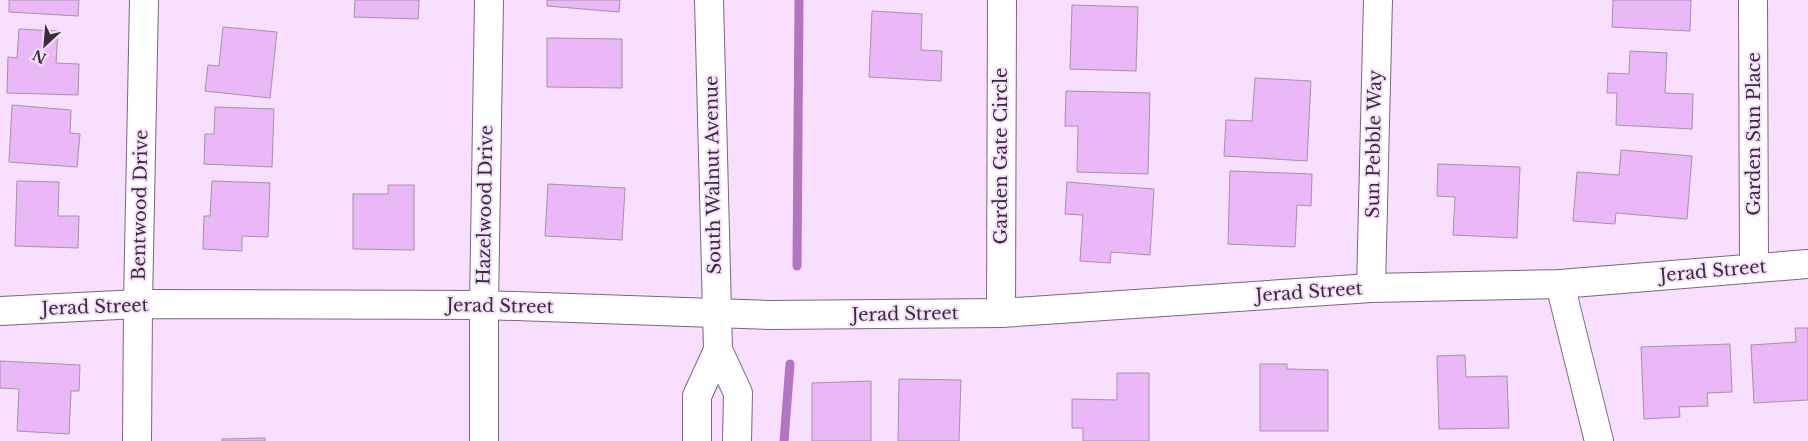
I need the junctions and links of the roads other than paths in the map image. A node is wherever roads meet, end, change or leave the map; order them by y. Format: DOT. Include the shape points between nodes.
graph roads {
  1 [pos="144,0"];
  2 [pos="489,0"];
  3 [pos="709,0"];
  4 [pos="1002,0"];
  5 [pos="1378,0"];
  6 [pos="1753,0"];
  7 [pos="1808,264"];
  8 [pos="1754,267"];
  9 [pos="1560,284"];
  10 [pos="1371,288"];
  11 [pos="138,304"];
  12 [pos="484,305"];
  13 [pos="0,311"];
  14 [pos="716,313"];
  15 [pos="1001,313"];
  16 [pos="718,350"];
  17 [pos="137,441"];
  18 [pos="484,441"];
  19 [pos="696,441"];
  20 [pos="737,441"];
  21 [pos="1599,441"];
  1 -- 11 [label="street, Bentwood Drive"];
  2 -- 12 [label="street, Hazelwood Drive"];
  3 -- 14 [label="street, South Walnut Avenue"];
  4 -- 15 [label="street, Garden Gate Circle"];
  5 -- 10 [label="street, Sun Pebble Way"];
  6 -- 8 [label="street, Garden Sun Place"];
  7 -- 8 [label="street, Jerad Street"];
  8 -- 9 [label="street, Jerad Street"];
  9 -- 10 [label="street, Jerad Street"];
  9 -- 21 [label="street"];
  10 -- 15 [label="street, Jerad Street"];
  11 -- 12 [label="street, Jerad Street"];
  11 -- 13 [label="street, Jerad Street"];
  11 -- 17 [label="street, Bentwood Drive"];
  12 -- 14 [label="street, Jerad Street"];
  12 -- 18 [label="street, Hazelwood Drive"];
  14 -- 15 [label="street, Jerad Street"];
  14 -- 16 [label="street, South Walnut Avenue"];
  16 -- 19 [label="street, South Walnut Avenue" via="697,396"];
  16 -- 20 [label="street, South Walnut Avenue" via="738,393"];
}
